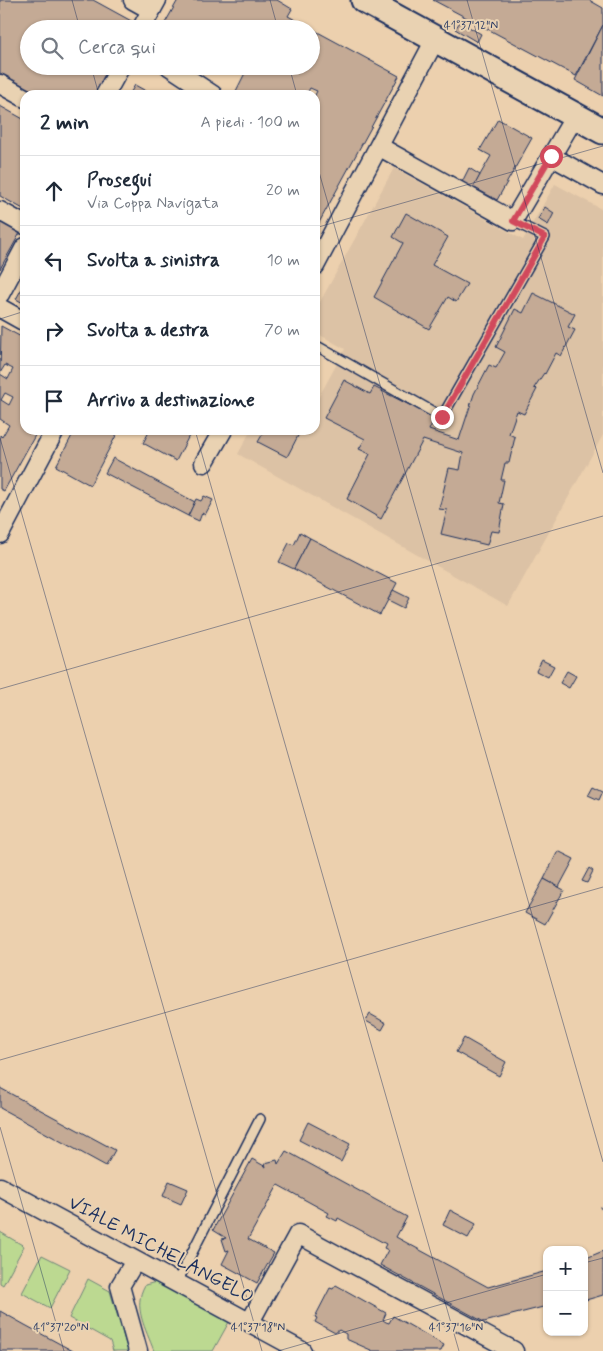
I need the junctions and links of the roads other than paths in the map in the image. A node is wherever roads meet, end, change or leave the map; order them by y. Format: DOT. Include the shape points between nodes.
graph roads {
  1 [pos="134,0"];
  2 [pos="364,0"];
  3 [pos="154,5"];
  4 [pos="146,20"];
  5 [pos="436,38"];
  6 [pos="116,75"];
  7 [pos="183,75"];
  8 [pos="0,84"];
  9 [pos="108,90"];
  10 [pos="205,90"];
  11 [pos="20,95"];
  12 [pos="575,116"];
  13 [pos="603,131"];
  14 [pos="380,147"];
  15 [pos="551,156"];
  16 [pos="603,185"];
  17 [pos="0,211"];
  18 [pos="513,221"];
  19 [pos="20,222"];
  20 [pos="20,256"];
  21 [pos="320,257"];
  22 [pos="0,294"];
  23 [pos="0,308"];
  24 [pos="20,319"];
  25 [pos="320,348"];
  26 [pos="52,435"];
  27 [pos="220,435"];
  28 [pos="204,463"];
  29 [pos="4,512"];
  30 [pos="0,534"];
  31 [pos="260,1120"];
  32 [pos="0,1187"];
  33 [pos="135,1261"];
  34 [pos="176,1284"];
  35 [pos="250,1322"];
  36 [pos="138,1351"];
  37 [pos="302,1351"];
  38 [pos="514,1351"];
  1 -- 3 [label="street"];
  2 -- 5 [label="main road"];
  3 -- 4 [label="street"];
  5 -- 12 [label="main road"];
  5 -- 14 [label="street"];
  6 -- 9 [label="street"];
  7 -- 10 [label="street"];
  8 -- 11 [label="street"];
  12 -- 13 [label="main road"];
  12 -- 15 [label="street"];
  14 -- 18 [label="street"];
  14 -- 21 [label="street"];
  15 -- 16 [label="street"];
  15 -- 18 [label="street"];
  17 -- 19 [label="street"];
  18 -- 25 [label="lane" via="545,237 442,417"];
  20 -- 22 [label="street"];
  23 -- 24 [label="street"];
  26 -- 29 [label="street"];
  27 -- 28 [label="street"];
  29 -- 30 [label="street"];
  31 -- 34 [label="lane"];
  32 -- 33 [label="street, VIALE MICHELANGELO"];
  33 -- 34 [label="street, VIALE MICHELANGELO"];
  33 -- 36 [label="street" via="120,1286"];
  34 -- 35 [label="street, VIALE MICHELANGELO"];
  35 -- 37 [label="street, VIALE MICHELANGELO"];
  35 -- 38 [label="street" via="298,1234"];
}
